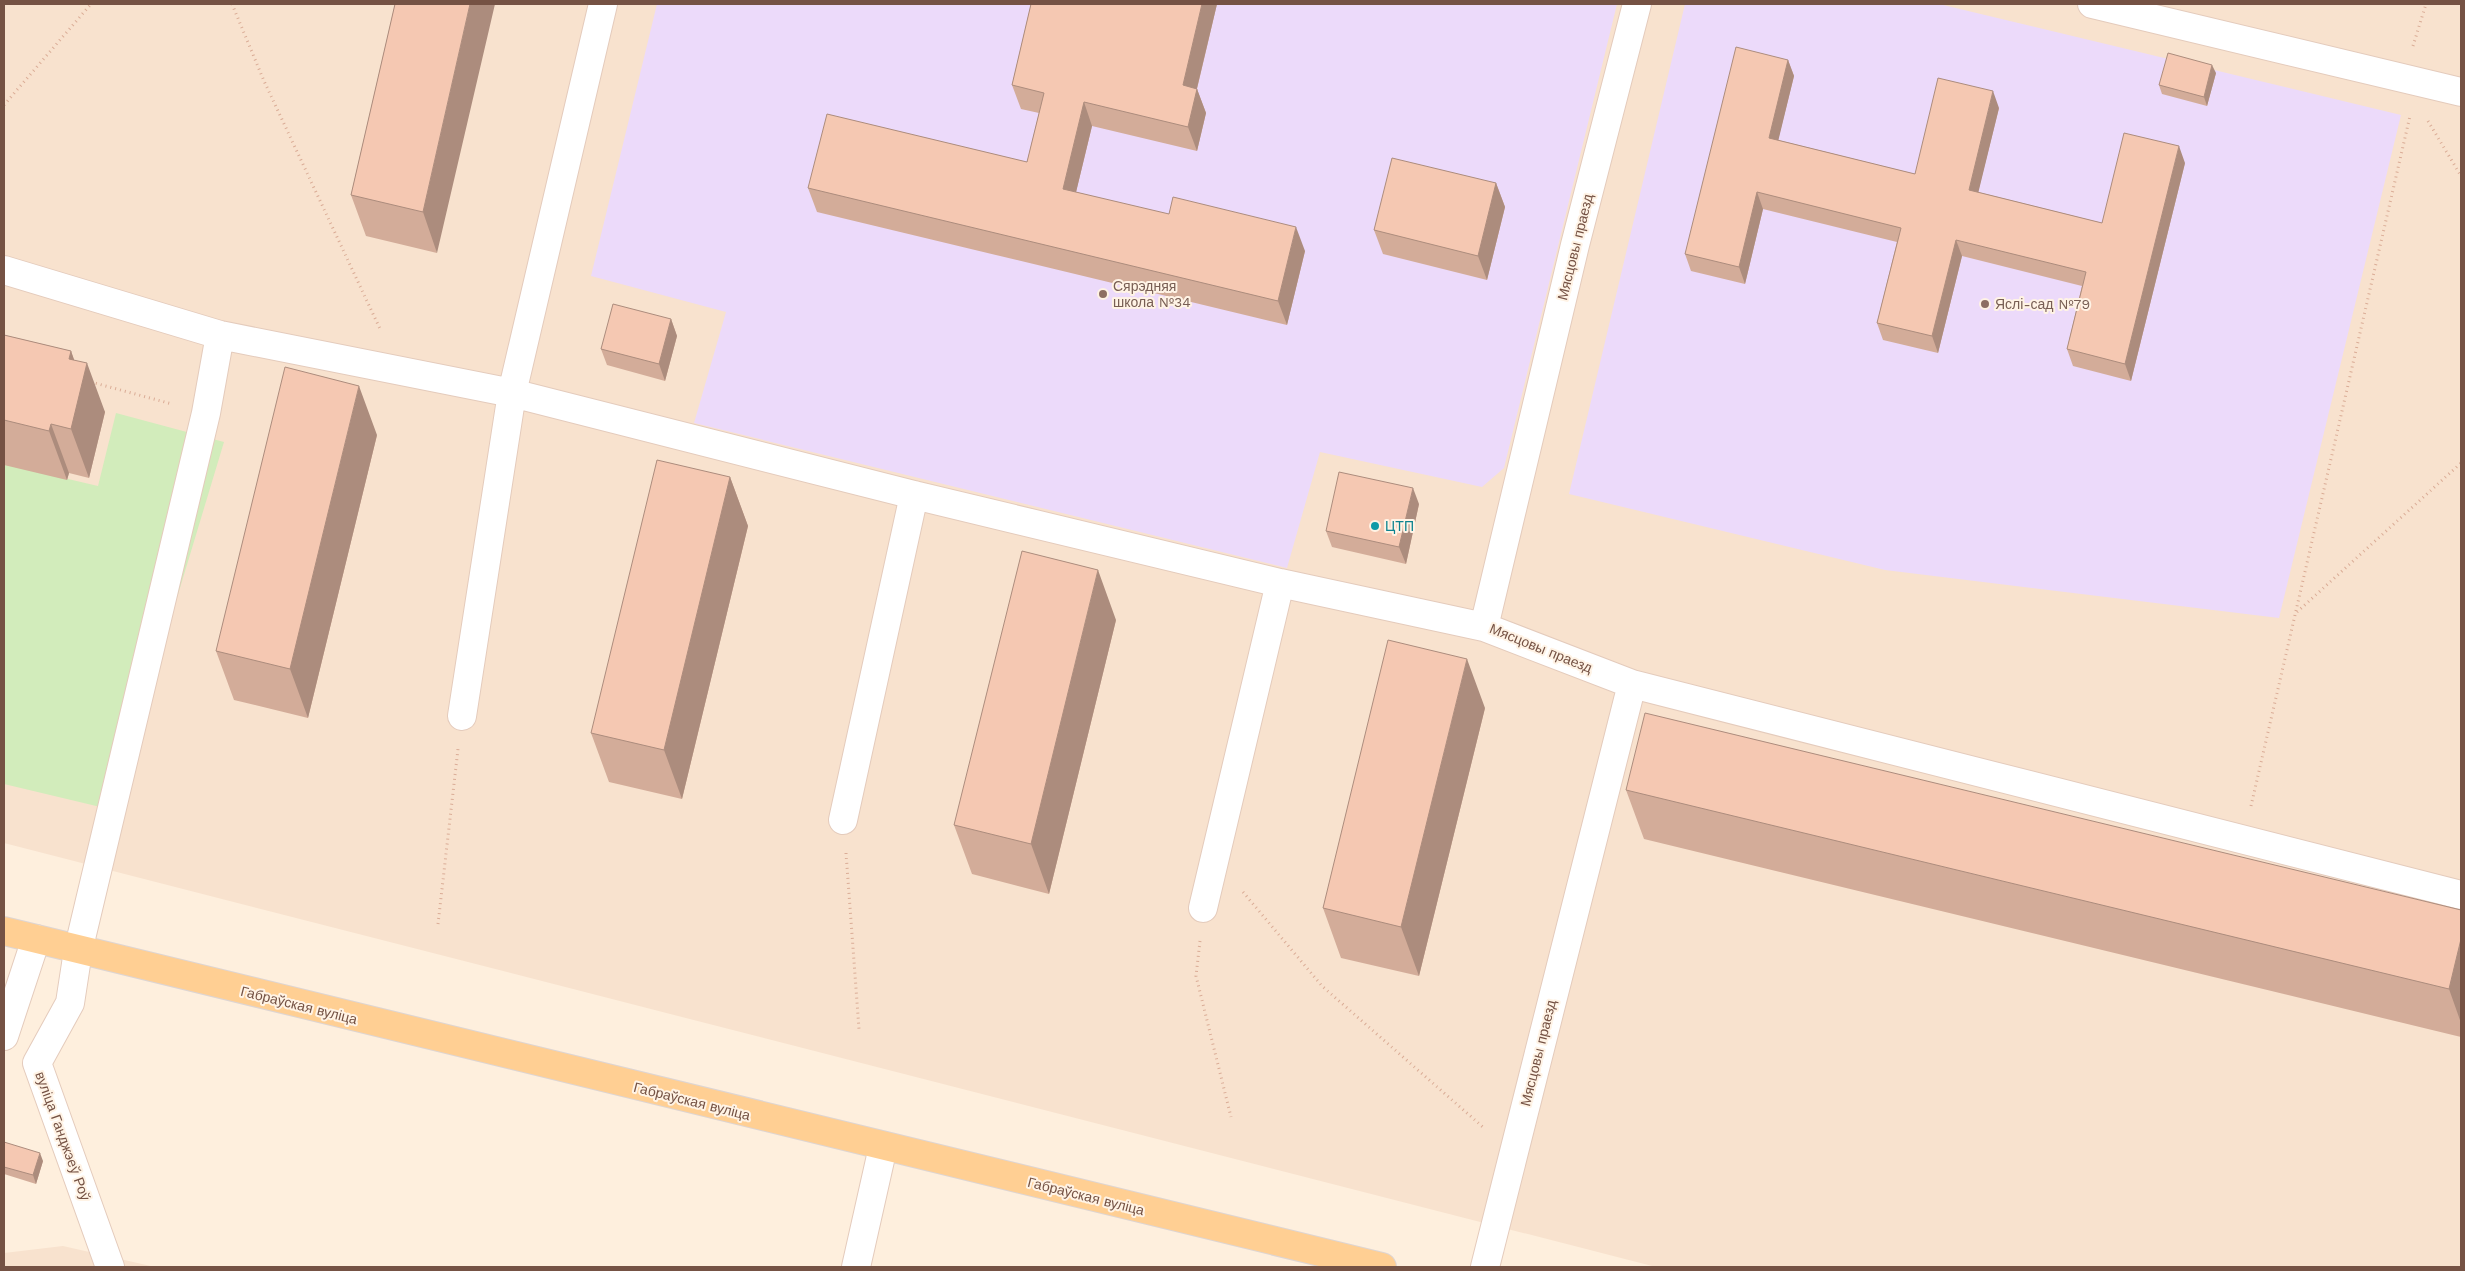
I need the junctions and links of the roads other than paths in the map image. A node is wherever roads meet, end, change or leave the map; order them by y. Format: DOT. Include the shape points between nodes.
graph roads {
  1 [pos="603,4"];
  2 [pos="1637,4"];
  3 [pos="2092,4"];
  4 [pos="2126,8"];
  5 [pos="2461,92"];
  6 [pos="4,270"];
  7 [pos="220,335"];
  8 [pos="512,394"];
  9 [pos="914,495"];
  10 [pos="1280,582"];
  11 [pos="1484,627"];
  12 [pos="1632,684"];
  13 [pos="462,716"];
  14 [pos="843,820"];
  15 [pos="2461,896"];
  16 [pos="1203,908"];
  17 [pos="4,931"];
  18 [pos="36,939"];
  19 [pos="78,951"];
  20 [pos="4,1036"];
  21 [pos="883,1147"];
  22 [pos="110,1267"];
  23 [pos="856,1267"];
  24 [pos="1382,1267"];
  25 [pos="1485,1267"];
  1 -- 8 [label="street"];
  2 -- 11 [label="street, Мясцовы праезд"];
  3 -- 4 [label="street"];
  4 -- 5 [label="street" via="2409,88"];
  6 -- 7 [label="street"];
  7 -- 8 [label="street"];
  7 -- 19 [label="street, вуліца Ганджэеў Роў" via="206,413"];
  8 -- 9 [label="street"];
  8 -- 13 [label="street"];
  9 -- 10 [label="street"];
  9 -- 14 [label="street"];
  10 -- 11 [label="street"];
  10 -- 16 [label="street"];
  11 -- 12 [label="street, Мясцовы праезд"];
  12 -- 15 [label="street"];
  12 -- 25 [label="street, Мясцовы праезд"];
  17 -- 18 [label="main road, Габраўская вуліца"];
  18 -- 19 [label="main road, Габраўская вуліца"];
  18 -- 20 [label="street"];
  19 -- 21 [label="main road, Габраўская вуліца"];
  19 -- 22 [label="street, вуліца Ганджэеў Роў" via="70,1003 37,1063"];
  21 -- 23 [label="street"];
  21 -- 24 [label="main road, Габраўская вуліца"];
}
